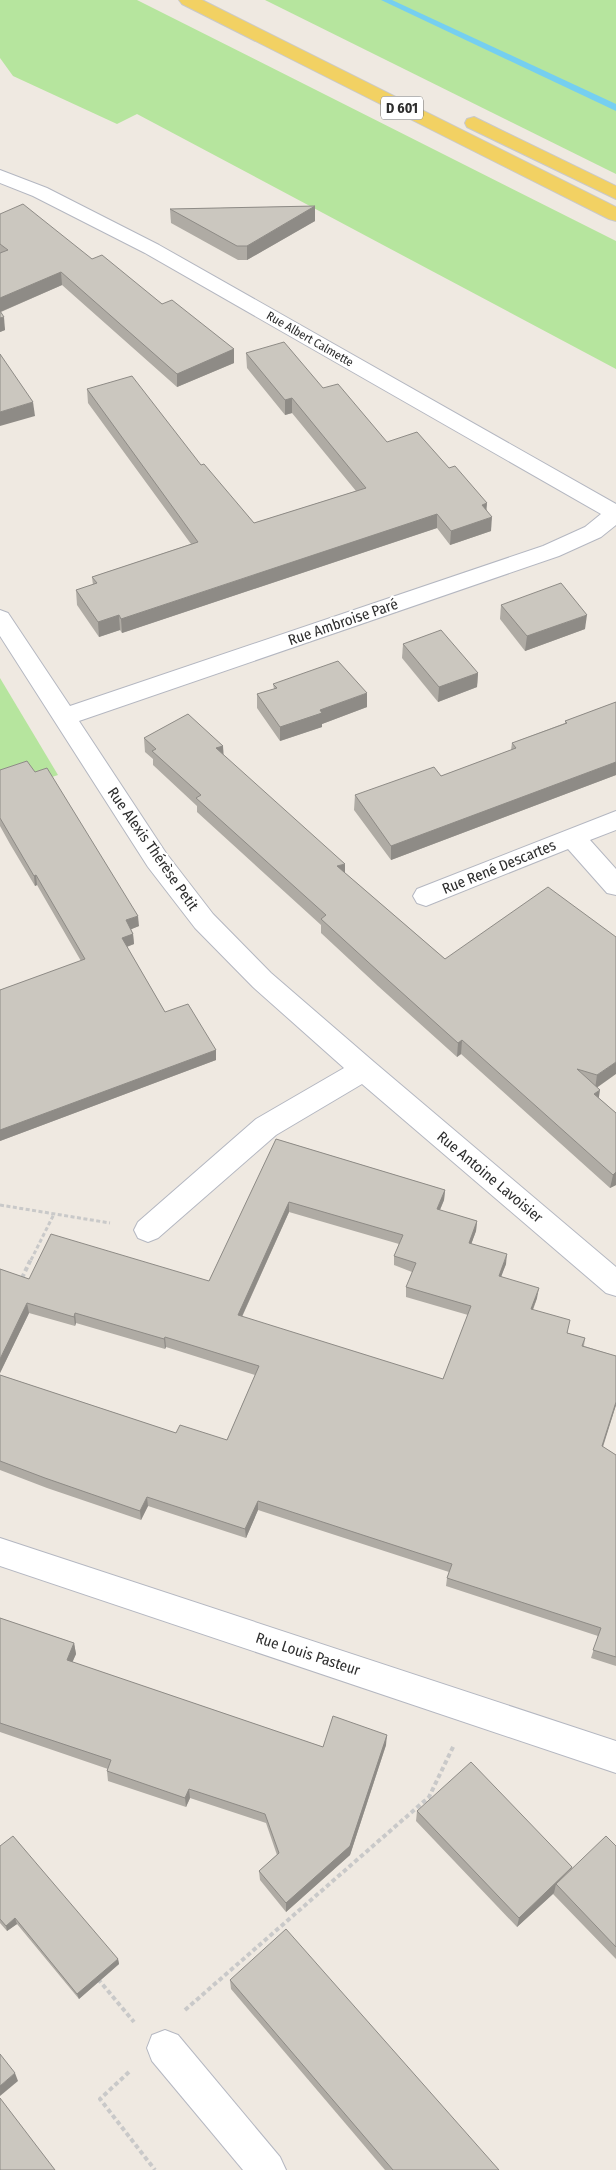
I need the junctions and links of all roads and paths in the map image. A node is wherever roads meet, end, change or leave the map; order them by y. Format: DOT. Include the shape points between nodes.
graph roads {
  1 [pos="188,0"];
  2 [pos="227,0"];
  3 [pos="254,14"];
  4 [pos="454,113"];
  5 [pos="0,176"];
  6 [pos="616,193"];
  7 [pos="616,215"];
  8 [pos="616,513"];
  9 [pos="0,618"];
  10 [pos="64,718"];
  11 [pos="616,820"];
  12 [pos="572,838"];
  13 [pos="616,886"];
  14 [pos="426,896"];
  15 [pos="364,1070"];
  16 [pos="0,1206"];
  17 [pos="54,1214"];
  18 [pos="148,1230"];
  19 [pos="30,1283"];
  20 [pos="616,1284"];
  21 [pos="0,1552"];
  22 [pos="471,1709"];
  23 [pos="616,1757"];
  24 [pos="94,1974"];
  25 [pos="161,2030"];
  26 [pos="134,2067"];
  27 [pos="155,2170"];
  28 [pos="267,2170"];
  1 -- 7 [label="main road, D 601"];
  2 -- 3 [label="main road"];
  4 -- 6 [label="main road"];
  5 -- 8 [label="street, Rue Albert Calmette" via="40,192 152,249"];
  8 -- 10 [label="street, Rue Ambroise Paré" via="594,532 551,551"];
  9 -- 10 [label="street, Rue Alexis Thérèse Petit"];
  10 -- 15 [label="street, Rue Alexis Thérèse Petit" via="189,903 240,959"];
  11 -- 12 [label="street, Rue René Descartes"];
  12 -- 13 [label="street, Rue René Descartes"];
  12 -- 14 [label="street, Rue René Descartes"];
  15 -- 18 [label="street" via="266,1127"];
  15 -- 20 [label="street, Rue Antoine Lavoisier"];
  16 -- 17 [label="path"];
  17 -- 18 [label="path"];
  17 -- 19 [label="path" via="21,1280"];
  21 -- 22 [label="street, Rue Louis Pasteur"];
  22 -- 23 [label="street, Rue Louis Pasteur"];
  22 -- 25 [label="path" via="429,1797"];
  24 -- 25 [label="path"];
  25 -- 28 [label="street"];
  26 -- 27 [label="path" via="100,2099"];
}
